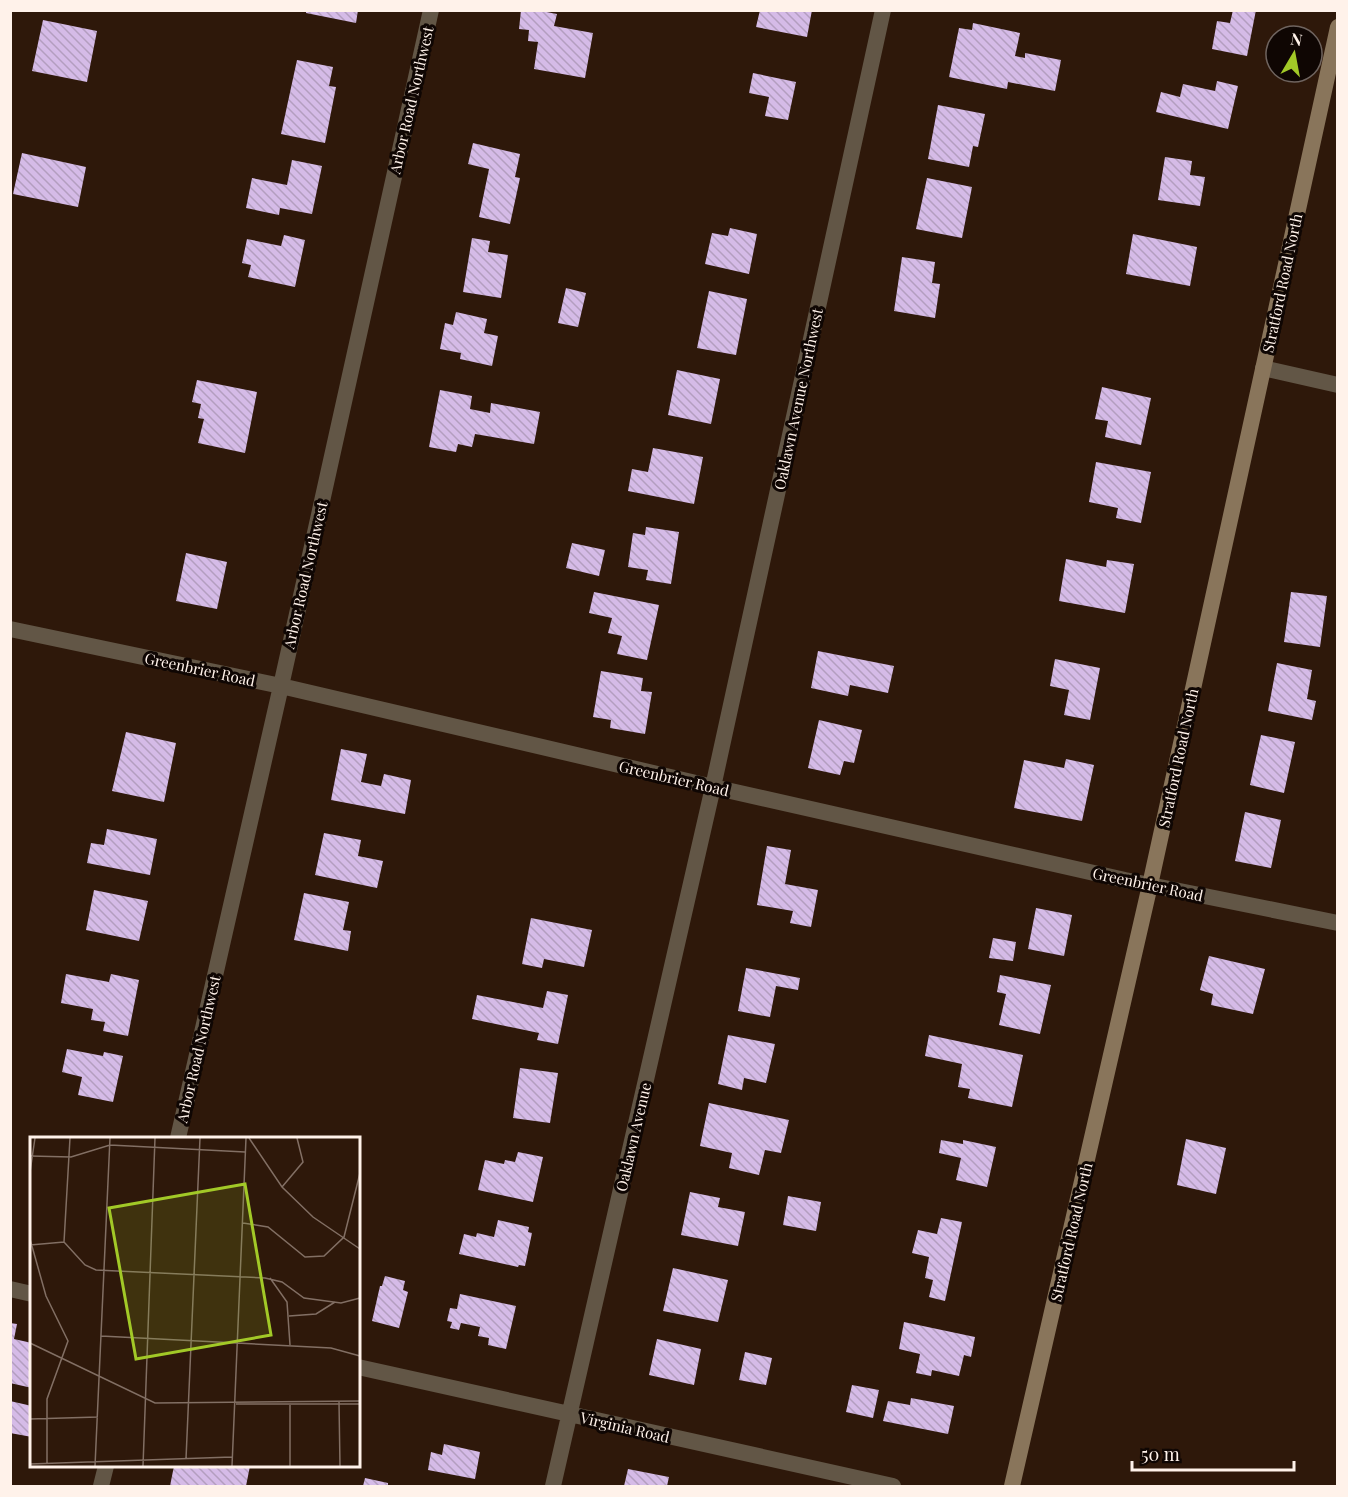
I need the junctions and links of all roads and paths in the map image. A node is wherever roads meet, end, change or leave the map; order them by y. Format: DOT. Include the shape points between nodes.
graph roads {
  1 [pos="431,10"];
  2 [pos="883,10"];
  3 [pos="1338,27"];
  4 [pos="1263,368"];
  5 [pos="1338,385"];
  6 [pos="10,629"];
  7 [pos="280,686"];
  8 [pos="713,787"];
  9 [pos="1150,885"];
  10 [pos="1338,923"];
  11 [pos="178,1137"];
  12 [pos="10,1289"];
  13 [pos="30,1294"];
  14 [pos="360,1367"];
  15 [pos="570,1414"];
  16 [pos="106,1467"];
  17 [pos="101,1486"];
  18 [pos="553,1486"];
  19 [pos="892,1486"];
  20 [pos="1012,1486"];
  1 -- 7 [label="street, Arbor Road Northwest"];
  2 -- 8 [label="street, Oaklawn Avenue Northwest"];
  3 -- 4 [label="main road, Stratford Road North"];
  4 -- 5 [label="street"];
  4 -- 9 [label="main road, Stratford Road North"];
  6 -- 7 [label="street, Greenbrier Road"];
  7 -- 8 [label="street, Greenbrier Road"];
  7 -- 11 [label="street, Arbor Road Northwest"];
  8 -- 9 [label="street, Greenbrier Road"];
  8 -- 15 [label="street, Oaklawn Avenue"];
  9 -- 10 [label="street, Greenbrier Road"];
  9 -- 20 [label="main road, Stratford Road North"];
  12 -- 13 [label="street"];
  14 -- 15 [label="street, Virginia Road"];
  15 -- 18 [label="street, Oaklawn Avenue"];
  15 -- 19 [label="street, Virginia Road"];
  16 -- 17 [label="street"];
}
